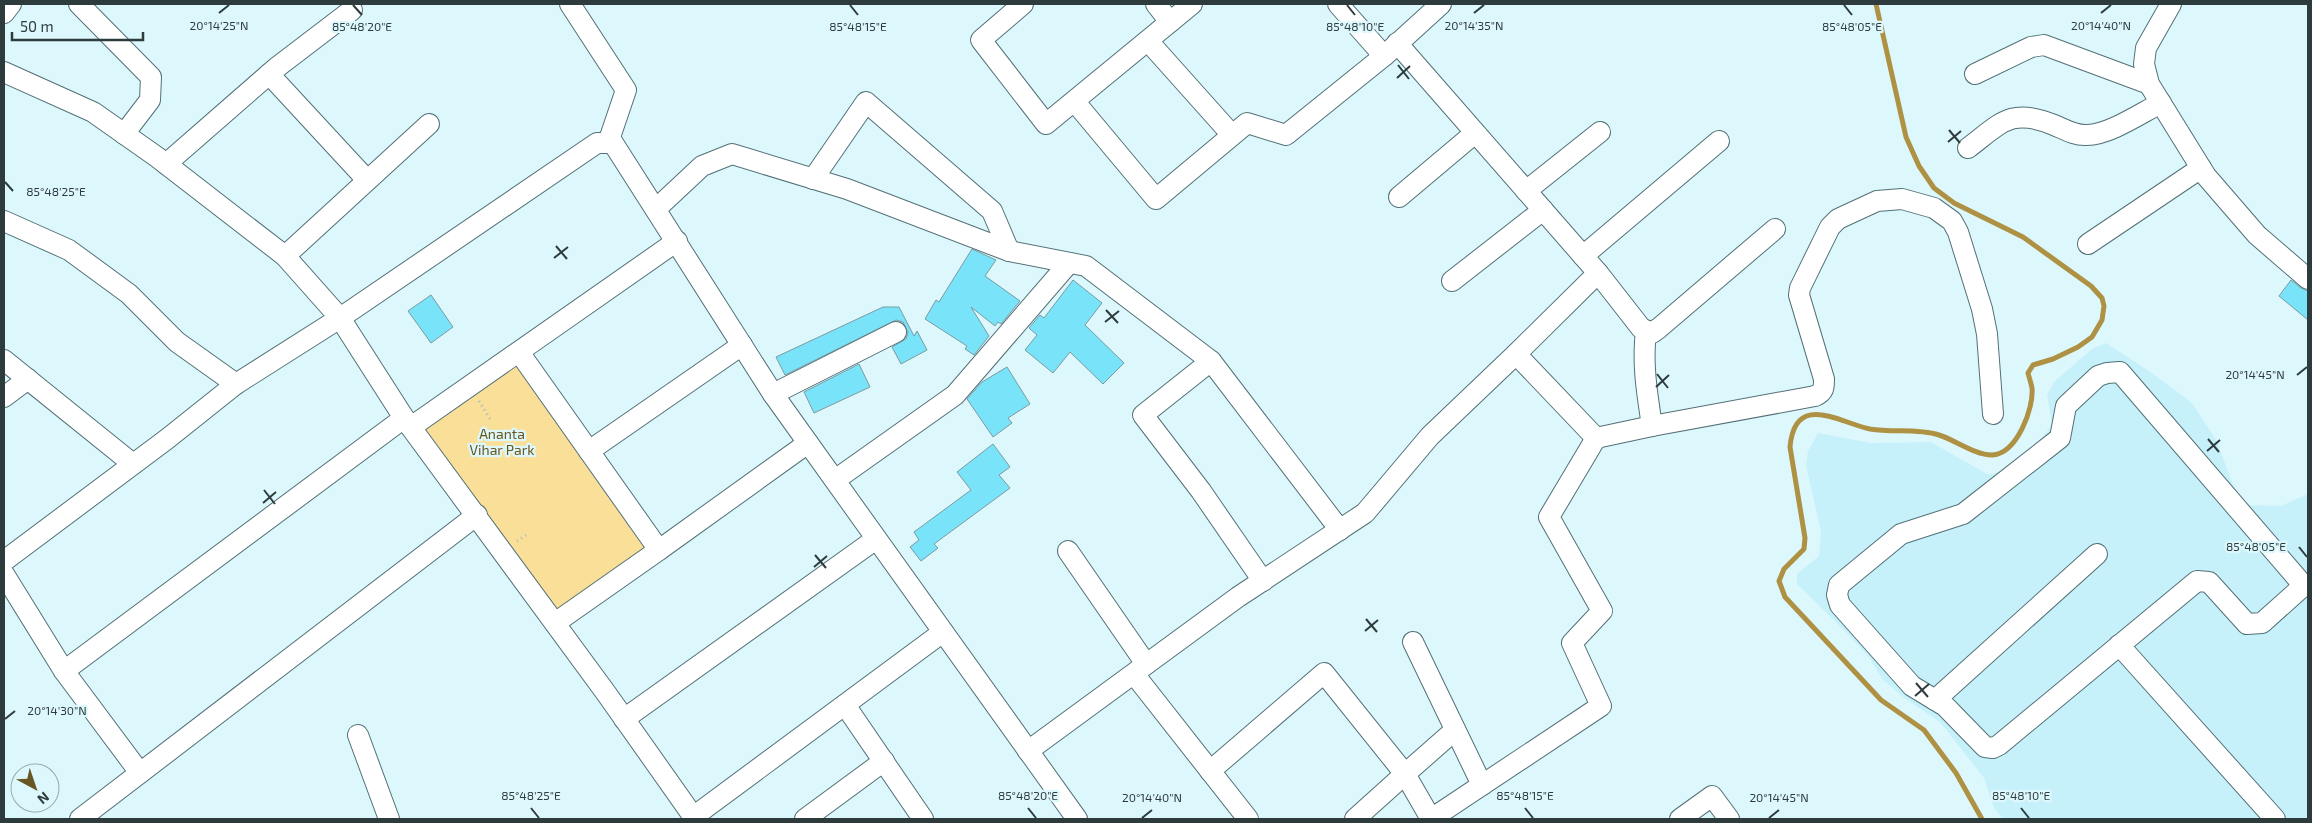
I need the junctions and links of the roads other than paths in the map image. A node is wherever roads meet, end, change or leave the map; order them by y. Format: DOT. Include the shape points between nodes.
graph roads {
  1 [pos="12,4"];
  2 [pos="79,4"];
  3 [pos="570,4"];
  4 [pos="1023,4"];
  5 [pos="1156,4"];
  6 [pos="1192,4"];
  7 [pos="1338,4"];
  8 [pos="1441,4"];
  9 [pos="2171,4"];
  10 [pos="352,10"];
  11 [pos="4,13"];
  12 [pos="1170,22"];
  13 [pos="1148,41"];
  14 [pos="1390,49"];
  15 [pos="4,72"];
  16 [pos="269,74"];
  17 [pos="1975,74"];
  18 [pos="2149,84"];
  19 [pos="1075,102"];
  20 [pos="2161,104"];
  21 [pos="429,124"];
  22 [pos="1600,132"];
  23 [pos="1475,133"];
  24 [pos="124,134"];
  25 [pos="1232,135"];
  26 [pos="1719,141"];
  27 [pos="608,143"];
  28 [pos="1968,148"];
  29 [pos="166,164"];
  30 [pos="2201,168"];
  31 [pos="813,179"];
  32 [pos="367,180"];
  33 [pos="1526,191"];
  34 [pos="1399,197"];
  35 [pos="656,209"];
  36 [pos="1543,210"];
  37 [pos="4,220"];
  38 [pos="1775,229"];
  39 [pos="677,241"];
  40 [pos="2088,244"];
  41 [pos="1009,251"];
  42 [pos="285,256"];
  43 [pos="1583,256"];
  44 [pos="1069,263"];
  45 [pos="1598,273"];
  46 [pos="2308,279"];
  47 [pos="1452,281"];
  48 [pos="340,318"];
  49 [pos="1646,331"];
  50 [pos="896,332"];
  51 [pos="742,345"];
  52 [pos="519,352"];
  53 [pos="1516,354"];
  54 [pos="4,360"];
  55 [pos="1211,361"];
  56 [pos="28,379"];
  57 [pos="236,384"];
  58 [pos="774,394"];
  59 [pos="4,397"];
  60 [pos="1993,414"];
  61 [pos="408,422"];
  62 [pos="1652,426"];
  63 [pos="1596,438"];
  64 [pos="808,443"];
  65 [pos="589,451"];
  66 [pos="133,464"];
  67 [pos="835,480"];
  68 [pos="477,515"];
  69 [pos="1340,530"];
  70 [pos="876,539"];
  71 [pos="659,550"];
  72 [pos="1068,551"];
  73 [pos="2096,554"];
  74 [pos="4,561"];
  75 [pos="4,574"];
  76 [pos="1263,580"];
  77 [pos="555,623"];
  78 [pos="943,632"];
  79 [pos="1413,642"];
  80 [pos="2119,644"];
  81 [pos="1140,669"];
  82 [pos="64,671"];
  83 [pos="1935,700"];
  84 [pos="845,705"];
  85 [pos="624,719"];
  86 [pos="1455,730"];
  87 [pos="358,735"];
  88 [pos="1028,751"];
  89 [pos="884,761"];
  90 [pos="1210,771"];
  91 [pos="140,773"];
  92 [pos="1404,774"];
  93 [pos="1482,786"];
  94 [pos="694,818"];
  95 [pos="80,819"];
  96 [pos="390,819"];
  97 [pos="805,819"];
  98 [pos="923,819"];
  99 [pos="1077,819"];
  100 [pos="1248,819"];
  101 [pos="1355,819"];
  102 [pos="1431,819"];
  103 [pos="1680,819"];
  104 [pos="1729,819"];
  105 [pos="2275,819"];
  1 -- 11 [label="street"];
  2 -- 24 [label="street" via="151,77 150,100"];
  3 -- 27 [label="street" via="626,90"];
  4 -- 19 [label="street" via="981,40 1046,124"];
  5 -- 12 [label="street"];
  6 -- 12 [label="street"];
  7 -- 14 [label="street"];
  8 -- 14 [label="street"];
  9 -- 18 [label="street" via="2146,48 2144,64"];
  10 -- 16 [label="street"];
  12 -- 13 [label="street"];
  13 -- 19 [label="street"];
  13 -- 25 [label="street"];
  14 -- 23 [label="street"];
  14 -- 25 [label="street" via="1286,135 1248,123"];
  15 -- 24 [label="street" via="93,112"];
  16 -- 29 [label="street"];
  16 -- 32 [label="street"];
  17 -- 18 [label="street" via="2031,47 2044,45"];
  18 -- 20 [label="street"];
  19 -- 25 [label="street" via="1156,200"];
  20 -- 28 [label="street" via="2100,134 2086,136 2026,116 2005,120"];
  20 -- 30 [label="street"];
  21 -- 32 [label="street"];
  22 -- 33 [label="street"];
  23 -- 33 [label="street"];
  23 -- 34 [label="street"];
  24 -- 29 [label="street"];
  26 -- 43 [label="street"];
  27 -- 35 [label="street" via="613,143"];
  27 -- 48 [label="street" via="598,143"];
  29 -- 42 [label="street"];
  30 -- 40 [label="street"];
  30 -- 46 [label="street" via="2257,235"];
  31 -- 35 [label="street" via="732,154 702,166"];
  31 -- 41 [label="street"];
  31 -- 41 [label="street" via="866,102 992,211"];
  32 -- 42 [label="street"];
  33 -- 36 [label="street"];
  35 -- 39 [label="street"];
  36 -- 43 [label="street"];
  36 -- 47 [label="street"];
  37 -- 57 [label="street" via="69,250 129,294 177,342"];
  38 -- 49 [label="street" via="1658,328"];
  39 -- 51 [label="street"];
  39 -- 52 [label="street"];
  41 -- 44 [label="street"];
  42 -- 48 [label="street"];
  43 -- 45 [label="street"];
  44 -- 55 [label="street" via="1086,266"];
  44 -- 67 [label="street" via="956,395"];
  45 -- 49 [label="street"];
  45 -- 53 [label="street"];
  48 -- 57 [label="street"];
  48 -- 61 [label="street"];
  49 -- 62 [label="street" via="1644,379"];
  50 -- 58 [label="street"];
  51 -- 58 [label="street"];
  51 -- 65 [label="street"];
  52 -- 61 [label="street" via="470,386"];
  52 -- 65 [label="street"];
  53 -- 63 [label="street"];
  53 -- 69 [label="street" via="1430,436 1365,513"];
  54 -- 56 [label="street"];
  55 -- 69 [label="street"];
  55 -- 76 [label="street" via="1143,415 1202,490"];
  56 -- 59 [label="street"];
  56 -- 66 [label="street"];
  57 -- 66 [label="street"];
  58 -- 64 [label="street"];
  60 -- 62 [label="street" via="1987,334 1958,232 1952,221 1934,208 1902,199 1877,201 1838,219 1830,227 1800,288 1799,295 1824,379 1820,394"];
  61 -- 68 [label="street"];
  61 -- 82 [label="street"];
  62 -- 63 [label="street"];
  63 -- 93 [label="street" via="1548,517 1602,611 1572,643 1601,706"];
  64 -- 67 [label="street"];
  64 -- 71 [label="street"];
  65 -- 71 [label="street"];
  66 -- 74 [label="street"];
  67 -- 70 [label="street"];
  68 -- 77 [label="street"];
  68 -- 91 [label="street"];
  69 -- 76 [label="street"];
  70 -- 78 [label="street"];
  70 -- 85 [label="street"];
  71 -- 77 [label="street"];
  72 -- 81 [label="street"];
  73 -- 83 [label="street"];
  75 -- 82 [label="street"];
  76 -- 81 [label="street"];
  77 -- 85 [label="street"];
  78 -- 84 [label="street"];
  78 -- 88 [label="street"];
  79 -- 86 [label="street"];
  80 -- 83 [label="street" via="1993,748 1986,747"];
  80 -- 83 [label="street" via="2197,581 2209,582 2247,624 2262,623 2301,588 2298,578 2120,372 2098,376 2066,406 2060,438 1963,514 1901,534 1839,584 1837,595 1840,605 1912,686"];
  80 -- 105 [label="street"];
  81 -- 88 [label="street"];
  81 -- 90 [label="street"];
  82 -- 91 [label="street"];
  84 -- 89 [label="street"];
  84 -- 94 [label="street"];
  85 -- 94 [label="street"];
  86 -- 92 [label="street"];
  86 -- 93 [label="street"];
  87 -- 96 [label="street"];
  88 -- 99 [label="street"];
  89 -- 97 [label="street"];
  89 -- 98 [label="street"];
  90 -- 92 [label="street" via="1324,673"];
  90 -- 100 [label="street"];
  91 -- 95 [label="street"];
  92 -- 101 [label="street"];
  92 -- 102 [label="street"];
  93 -- 102 [label="street"];
  103 -- 104 [label="street" via="1712,796"];
}
